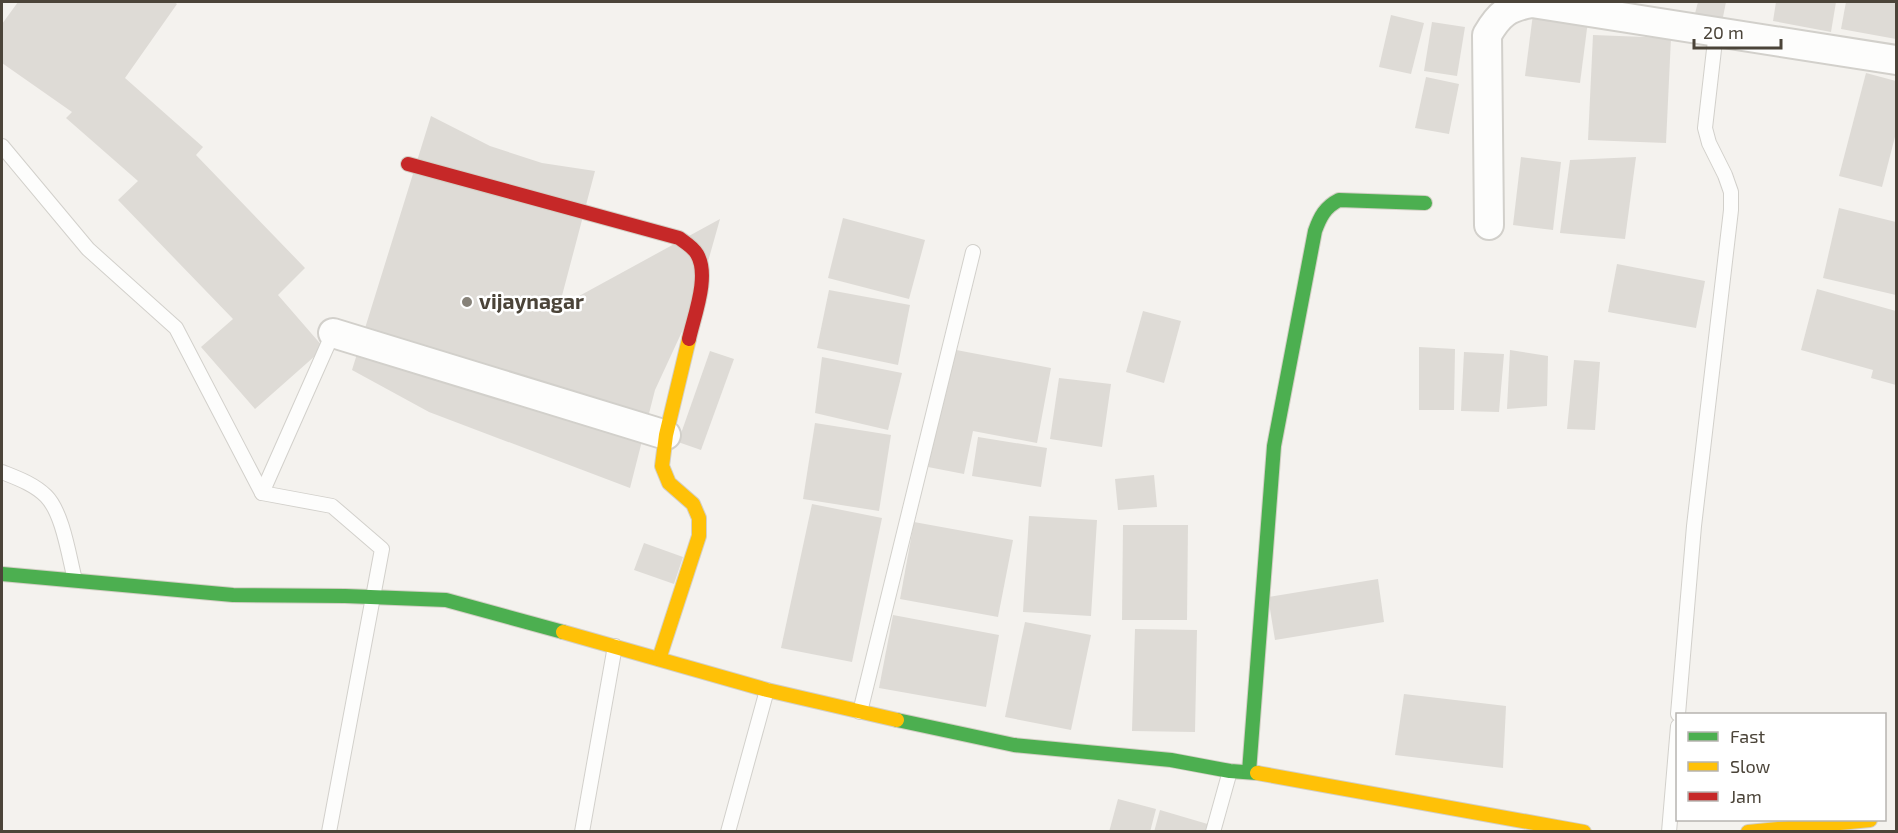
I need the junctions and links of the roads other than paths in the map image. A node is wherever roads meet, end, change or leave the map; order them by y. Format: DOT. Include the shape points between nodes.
graph roads {
  1 [pos="1716,32"];
  2 [pos="1896,60"];
  3 [pos="2,146"];
  4 [pos="408,164"];
  5 [pos="1425,203"];
  6 [pos="1488,225"];
  7 [pos="973,252"];
  8 [pos="333,333"];
  9 [pos="666,435"];
  10 [pos="2,472"];
  11 [pos="262,493"];
  12 [pos="2,574"];
  13 [pos="75,580"];
  14 [pos="374,597"];
  15 [pos="615,646"];
  16 [pos="659,659"];
  17 [pos="767,690"];
  18 [pos="860,712"];
  19 [pos="1678,713"];
  20 [pos="1676,739"];
  21 [pos="1230,771"];
  22 [pos="1249,772"];
  23 [pos="1850,821"];
  24 [pos="329,831"];
  25 [pos="582,831"];
  26 [pos="728,831"];
  27 [pos="1213,831"];
  28 [pos="1584,831"];
  29 [pos="1669,831"];
  30 [pos="1748,831"];
  1 -- 2 [label="street"];
  1 -- 6 [label="street" via="1532,3 1514,6 1496,19 1487,35"];
  1 -- 19 [label="lane" via="1705,128 1731,192 1731,210 1694,526"];
  3 -- 11 [label="lane" via="88,249 176,328"];
  4 -- 9 [label="street" via="679,238 694,248 702,264 702,282"];
  5 -- 22 [label="street" via="1339,200 1321,214 1315,231 1274,446"];
  7 -- 18 [label="lane"];
  8 -- 9 [label="street"];
  8 -- 11 [label="lane"];
  9 -- 16 [label="street" via="662,466 669,483 693,504 699,519 699,536"];
  10 -- 13 [label="lane" via="25,480 48,497 60,520"];
  11 -- 14 [label="lane" via="332,506 382,549"];
  12 -- 13 [label="street"];
  13 -- 14 [label="street" via="233,595"];
  14 -- 15 [label="street" via="446,600"];
  14 -- 24 [label="lane"];
  15 -- 16 [label="street"];
  15 -- 25 [label="lane"];
  16 -- 17 [label="street"];
  17 -- 18 [label="street"];
  17 -- 26 [label="lane"];
  18 -- 21 [label="street" via="1014,745 1171,760"];
  20 -- 29 [label="lane"];
  21 -- 22 [label="street"];
  21 -- 27 [label="lane"];
  22 -- 28 [label="street"];
  23 -- 30 [label="street"];
}
